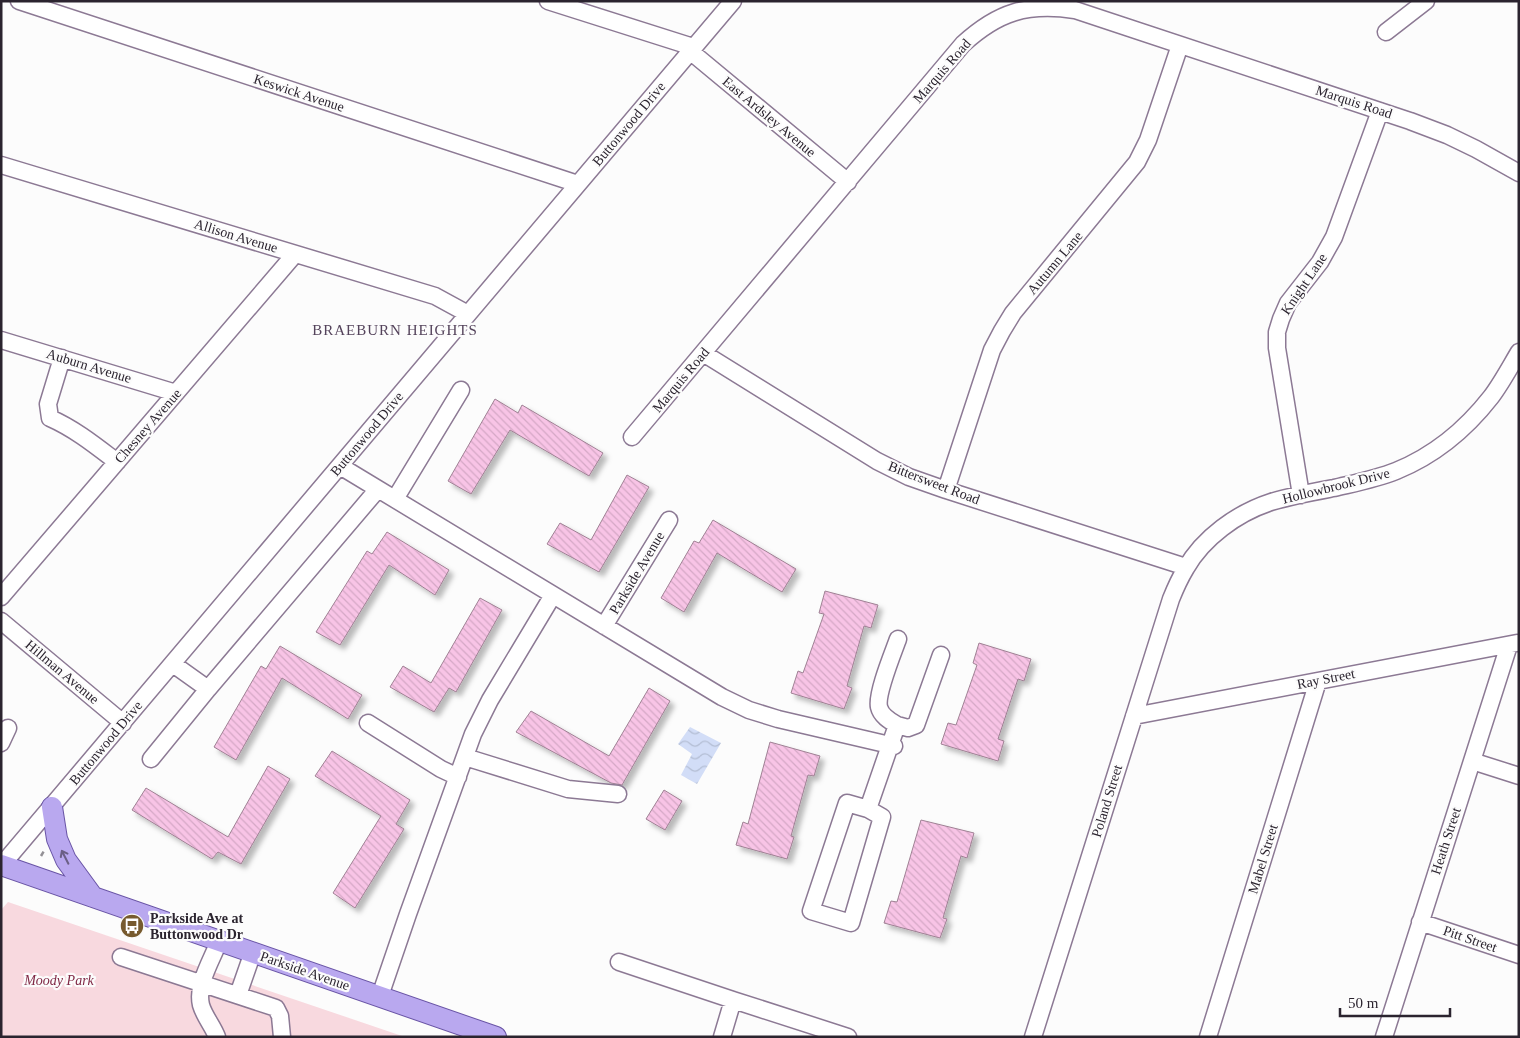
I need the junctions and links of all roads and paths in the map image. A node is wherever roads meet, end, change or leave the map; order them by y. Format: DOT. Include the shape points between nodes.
graph roads {
  1 [pos="19,1"];
  2 [pos="548,1"];
  3 [pos="733,1"];
  4 [pos="1426,1"];
  5 [pos="1033,4"];
  6 [pos="1386,32"];
  7 [pos="1180,44"];
  8 [pos="692,49"];
  9 [pos="1380,111"];
  10 [pos="1,165"];
  11 [pos="1519,173"];
  12 [pos="848,182"];
  13 [pos="578,184"];
  14 [pos="295,254"];
  15 [pos="468,314"];
  16 [pos="1,340"];
  17 [pos="704,352"];
  18 [pos="1519,352"];
  19 [pos="62,358"];
  20 [pos="1513,377"];
  21 [pos="461,390"];
  22 [pos="176,393"];
  23 [pos="632,437"];
  24 [pos="117,462"];
  25 [pos="340,466"];
  26 [pos="378,490"];
  27 [pos="946,490"];
  28 [pos="1301,495"];
  29 [pos="395,499"];
  30 [pos="669,520"];
  31 [pos="1186,567"];
  32 [pos="553,595"];
  33 [pos="1,597"];
  34 [pos="1,622"];
  35 [pos="604,626"];
  36 [pos="898,639"];
  37 [pos="1514,644"];
  38 [pos="941,655"];
  39 [pos="173,664"];
  40 [pos="1318,681"];
  41 [pos="208,688"];
  42 [pos="1134,716"];
  43 [pos="123,723"];
  44 [pos="368,723"];
  45 [pos="897,726"];
  46 [pos="8,728"];
  47 [pos="1,743"];
  48 [pos="892,745"];
  49 [pos="465,757"];
  50 [pos="151,759"];
  51 [pos="1472,761"];
  52 [pos="1519,776"];
  53 [pos="458,777"];
  54 [pos="618,794"];
  55 [pos="52,807"];
  56 [pos="868,809"];
  57 [pos="1,865"];
  58 [pos="93,897"];
  59 [pos="1420,922"];
  60 [pos="219,941"];
  61 [pos="253,952"];
  62 [pos="1519,955"];
  63 [pos="121,957"];
  64 [pos="619,962"];
  65 [pos="202,983"];
  66 [pos="238,995"];
  67 [pos="380,996"];
  68 [pos="733,1000"];
  69 [pos="217,1037"];
  70 [pos="282,1037"];
  71 [pos="496,1037"];
  72 [pos="722,1037"];
  73 [pos="848,1037"];
  74 [pos="1033,1037"];
  75 [pos="1208,1037"];
  76 [pos="1384,1037"];
  1 -- 13 [label="street, Keswick Avenue"];
  2 -- 8 [label="street"];
  3 -- 8 [label="street, Buttonwood Drive"];
  4 -- 6 [label="street"];
  5 -- 7 [label="street, Marquis Road" via="1075,10"];
  5 -- 12 [label="street, Marquis Road" via="994,20 963,44"];
  7 -- 9 [label="street, Marquis Road"];
  7 -- 27 [label="street, Autumn Lane" via="1148,140 1137,162 1013,313 992,350"];
  8 -- 12 [label="street, East Ardsley Avenue"];
  8 -- 13 [label="street, Buttonwood Drive"];
  9 -- 11 [label="street, Marquis Road" via="1447,135"];
  9 -- 28 [label="street, Knight Lane" via="1334,237 1320,262 1288,303 1278,332 1277,348"];
  10 -- 14 [label="street, Allison Avenue"];
  12 -- 17 [label="street, Marquis Road"];
  13 -- 15 [label="street, Buttonwood Drive"];
  14 -- 15 [label="street, Allison Avenue" via="435,296"];
  14 -- 22 [label="street, Chesney Avenue"];
  15 -- 25 [label="street, Buttonwood Drive"];
  16 -- 19 [label="street, Auburn Avenue"];
  17 -- 23 [label="street, Marquis Road"];
  17 -- 27 [label="street, Bittersweet Road" via="877,462"];
  18 -- 20 [label="street, Hollowbrook Drive"];
  19 -- 22 [label="street, Auburn Avenue"];
  19 -- 24 [label="street" via="48,404 50,418 82,436"];
  20 -- 28 [label="street, Hollowbrook Drive" via="1471,420 1425,456 1371,479"];
  21 -- 29 [label="street"];
  22 -- 24 [label="street, Chesney Avenue"];
  24 -- 33 [label="street, Chesney Avenue"];
  25 -- 26 [label="street"];
  25 -- 39 [label="street, Buttonwood Drive"];
  26 -- 29 [label="street"];
  26 -- 41 [label="street"];
  27 -- 31 [label="street, Bittersweet Road"];
  28 -- 31 [label="street, Hollowbrook Drive" via="1270,502 1228,524"];
  29 -- 32 [label="street"];
  30 -- 35 [label="street, Parkside Avenue"];
  31 -- 42 [label="street, Poland Street" via="1171,599"];
  32 -- 35 [label="street"];
  32 -- 49 [label="street" via="490,700"];
  34 -- 43 [label="street, Hillman Avenue"];
  35 -- 48 [label="street" via="749,710 778,720"];
  36 -- 45 [label="street" via="879,696 879,708 885,718"];
  37 -- 40 [label="street, Ray Street"];
  37 -- 51 [label="street, Heath Street"];
  38 -- 45 [label="street" via="916,725 908,728"];
  39 -- 41 [label="street"];
  39 -- 43 [label="street, Buttonwood Drive"];
  40 -- 42 [label="street, Ray Street"];
  40 -- 75 [label="street, Mabel Street"];
  41 -- 50 [label="street"];
  42 -- 74 [label="street, Poland Street"];
  43 -- 55 [label="street, Buttonwood Drive"];
  44 -- 53 [label="street" via="441,770"];
  45 -- 48 [label="street"];
  46 -- 47 [label="street"];
  48 -- 56 [label="street"];
  49 -- 53 [label="street"];
  49 -- 54 [label="street" via="568,789"];
  51 -- 52 [label="street"];
  51 -- 59 [label="street, Heath Street"];
  53 -- 67 [label="street"];
  55 -- 57 [label="street, Buttonwood Drive"];
  58 -- 55 [label="main road, one-way" via="66,860 57,839"];
  56 -- 56 [label="street" via="882,817 851,922 811,911 847,803"];
  57 -- 58 [label="main road, Parkside Avenue"];
  58 -- 60 [label="main road, Parkside Avenue"];
  59 -- 62 [label="street, Pitt Street"];
  59 -- 76 [label="street, Heath Street"];
  60 -- 61 [label="main road, Parkside Avenue"];
  60 -- 65 [label="street"];
  61 -- 66 [label="street"];
  61 -- 67 [label="main road, Parkside Avenue"];
  63 -- 65 [label="street"];
  64 -- 68 [label="street"];
  65 -- 66 [label="street"];
  65 -- 69 [label="street" via="202,1007"];
  66 -- 70 [label="street" via="276,1008"];
  67 -- 71 [label="main road, Parkside Avenue"];
  68 -- 72 [label="street"];
  68 -- 73 [label="street"];
}
